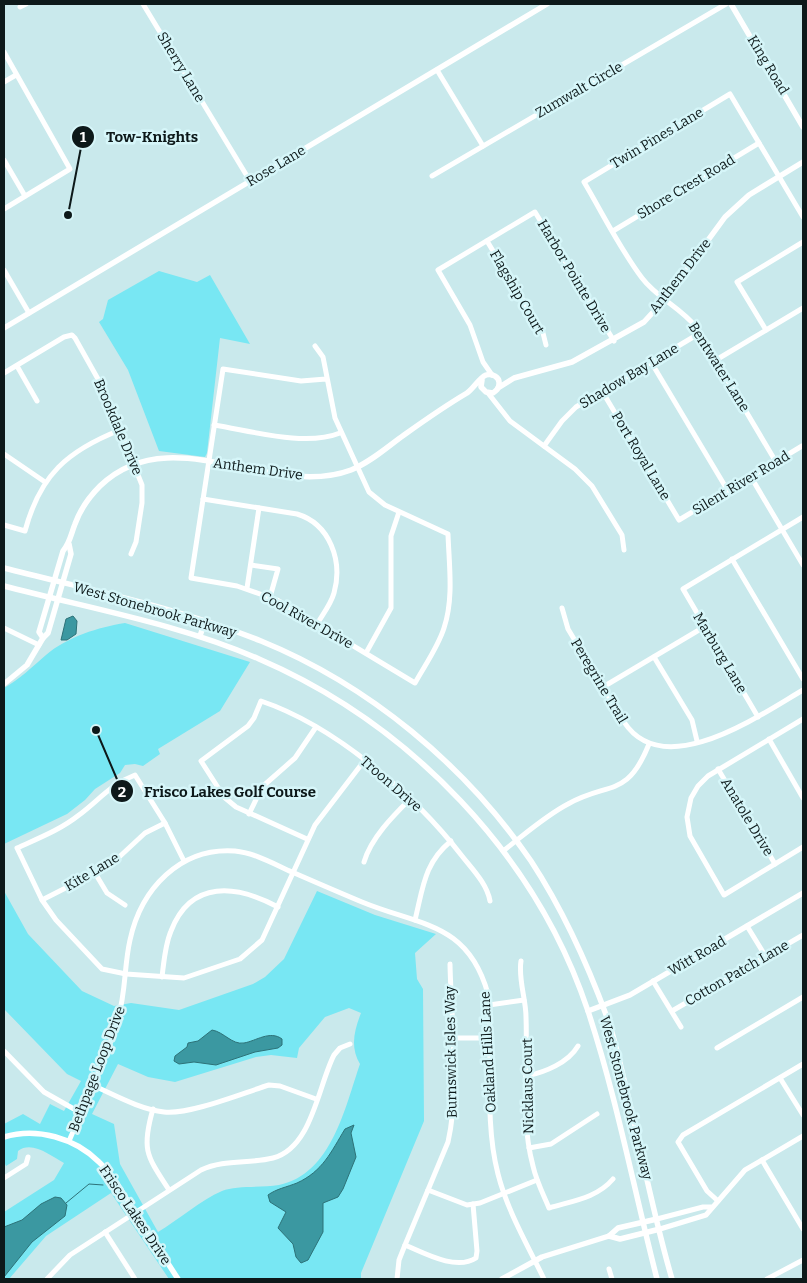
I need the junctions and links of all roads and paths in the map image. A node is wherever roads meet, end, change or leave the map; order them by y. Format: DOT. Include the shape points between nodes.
graph roads {
  1 [pos="26,4"];
  2 [pos="143,4"];
  3 [pos="547,4"];
  4 [pos="726,4"];
  5 [pos="731,4"];
  6 [pos="20,8"];
  7 [pos="4,52"];
  8 [pos="438,70"];
  9 [pos="16,75"];
  10 [pos="4,82"];
  11 [pos="803,127"];
  12 [pos="759,143"];
  13 [pos="483,146"];
  14 [pos="4,160"];
  15 [pos="803,162"];
  16 [pos="432,176"];
  17 [pos="779,177"];
  18 [pos="250,182"];
  19 [pos="584,182"];
  20 [pos="25,196"];
  21 [pos="4,209"];
  22 [pos="803,217"];
  23 [pos="613,231"];
  24 [pos="487,241"];
  25 [pos="803,242"];
  26 [pos="4,270"];
  27 [pos="665,299"];
  28 [pos="803,308"];
  29 [pos="29,313"];
  30 [pos="4,328"];
  31 [pos="766,330"];
  32 [pos="700,333"];
  33 [pos="614,341"];
  34 [pos="546,344"];
  35 [pos="315,346"];
  36 [pos="716,360"];
  37 [pos="483,362"];
  38 [pos="651,362"];
  39 [pos="16,366"];
  40 [pos="4,373"];
  41 [pos="493,375"];
  42 [pos="514,378"];
  43 [pos="326,379"];
  44 [pos="482,379"];
  45 [pos="498,389"];
  46 [pos="602,391"];
  47 [pos="487,392"];
  48 [pos="467,393"];
  49 [pos="37,401"];
  50 [pos="497,404"];
  51 [pos="214,425"];
  52 [pos="120,430"];
  53 [pos="340,432"];
  54 [pos="544,446"];
  55 [pos="802,446"];
  56 [pos="4,454"];
  57 [pos="209,462"];
  58 [pos="776,462"];
  59 [pos="134,464"];
  60 [pos="357,467"];
  61 [pos="751,477"];
  62 [pos="45,482"];
  63 [pos="728,491"];
  64 [pos="203,499"];
  65 [pos="259,508"];
  66 [pos="399,512"];
  67 [pos="803,517"];
  68 [pos="679,520"];
  69 [pos="4,525"];
  70 [pos="782,530"];
  71 [pos="69,544"];
  72 [pos="624,550"];
  73 [pos="131,554"];
  74 [pos="732,559"];
  75 [pos="251,565"];
  76 [pos="803,565"];
  77 [pos="4,568"];
  78 [pos="55,581"];
  79 [pos="62,583"];
  80 [pos="4,586"];
  81 [pos="247,588"];
  82 [pos="270,597"];
  83 [pos="50,598"];
  84 [pos="58,600"];
  85 [pos="562,608"];
  86 [pos="205,621"];
  87 [pos="317,624"];
  88 [pos="704,627"];
  89 [pos="4,628"];
  90 [pos="200,636"];
  91 [pos="42,638"];
  92 [pos="39,645"];
  93 [pos="366,653"];
  94 [pos="654,657"];
  95 [pos="803,679"];
  96 [pos="4,684"];
  97 [pos="603,687"];
  98 [pos="803,690"];
  99 [pos="758,717"];
  100 [pos="803,719"];
  101 [pos="316,727"];
  102 [pos="769,740"];
  103 [pos="697,741"];
  104 [pos="649,744"];
  105 [pos="364,761"];
  106 [pos="718,769"];
  107 [pos="803,798"];
  108 [pos="410,799"];
  109 [pos="249,814"];
  110 [pos="165,823"];
  111 [pos="307,839"];
  112 [pos="516,841"];
  113 [pos="451,842"];
  114 [pos="803,848"];
  115 [pos="503,851"];
  116 [pos="184,861"];
  117 [pos="364,862"];
  118 [pos="775,864"];
  119 [pos="294,872"];
  120 [pos="95,874"];
  121 [pos="803,893"];
  122 [pos="42,900"];
  123 [pos="490,902"];
  124 [pos="124,905"];
  125 [pos="278,907"];
  126 [pos="415,920"];
  127 [pos="747,926"];
  128 [pos="803,935"];
  129 [pos="766,957"];
  130 [pos="521,961"];
  131 [pos="450,964"];
  132 [pos="126,974"];
  133 [pos="162,977"];
  134 [pos="653,981"];
  135 [pos="803,997"];
  136 [pos="524,1000"];
  137 [pos="489,1005"];
  138 [pos="602,1007"];
  139 [pos="588,1011"];
  140 [pos="672,1011"];
  141 [pos="681,1027"];
  142 [pos="452,1038"];
  143 [pos="490,1038"];
  144 [pos="350,1044"];
  145 [pos="578,1046"];
  146 [pos="718,1048"];
  147 [pos="4,1051"];
  148 [pos="803,1064"];
  149 [pos="527,1076"];
  150 [pos="780,1078"];
  151 [pos="92,1084"];
  152 [pos="316,1099"];
  153 [pos="154,1110"];
  154 [pos="81,1112"];
  155 [pos="597,1114"];
  156 [pos="803,1115"];
  157 [pos="803,1136"];
  158 [pos="4,1137"];
  159 [pos="69,1141"];
  160 [pos="529,1148"];
  161 [pos="28,1157"];
  162 [pos="762,1160"];
  163 [pos="4,1178"];
  164 [pos="537,1180"];
  165 [pos="613,1180"];
  166 [pos="170,1190"];
  167 [pos="428,1190"];
  168 [pos="504,1193"];
  169 [pos="718,1200"];
  170 [pos="473,1204"];
  171 [pos="711,1208"];
  172 [pos="135,1212"];
  173 [pos="657,1218"];
  174 [pos="642,1222"];
  175 [pos="660,1229"];
  176 [pos="803,1229"];
  177 [pos="105,1232"];
  178 [pos="645,1233"];
  179 [pos="609,1236"];
  180 [pos="405,1245"];
  181 [pos="535,1260"];
  182 [pos="803,1260"];
  183 [pos="608,1269"];
  184 [pos="47,1279"];
  185 [pos="135,1279"];
  186 [pos="178,1279"];
  187 [pos="396,1279"];
  188 [pos="502,1279"];
  189 [pos="544,1279"];
  190 [pos="612,1279"];
  191 [pos="657,1279"];
  192 [pos="672,1279"];
  193 [pos="770,1279"];
  1 -- 6 [label="street"];
  2 -- 18 [label="street, Sherry Lane"];
  3 -- 8 [label="street, Rose Lane"];
  4 -- 13 [label="street, Zumwalt Circle"];
  5 -- 11 [label="street, King Road"];
  7 -- 9 [label="street"];
  8 -- 13 [label="street"];
  8 -- 18 [label="street, Rose Lane"];
  9 -- 10 [label="street"];
  9 -- 20 [label="street" via="70,169"];
  12 -- 17 [label="street"];
  12 -- 19 [label="street, Twin Pines Lane" via="730,94"];
  12 -- 23 [label="street, Shore Crest Road"];
  13 -- 16 [label="street, Zumwalt Circle"];
  14 -- 20 [label="street"];
  15 -- 17 [label="street, Anthem Drive"];
  17 -- 22 [label="street"];
  17 -- 27 [label="street, Anthem Drive" via="749,195 725,217"];
  18 -- 29 [label="street, Rose Lane"];
  19 -- 23 [label="street, Bentwater Lane"];
  20 -- 21 [label="street"];
  23 -- 27 [label="street, Bentwater Lane" via="642,279"];
  24 -- 33 [label="street, Harbor Pointe Drive" via="535,212"];
  24 -- 34 [label="street, Flagship Court"];
  24 -- 37 [label="street" via="438,270 470,325"];
  25 -- 31 [label="street" via="737,282"];
  26 -- 29 [label="street"];
  27 -- 32 [label="street, Bentwater Lane" via="685,313"];
  27 -- 33 [label="street, Anthem Drive" via="644,322"];
  28 -- 31 [label="street"];
  29 -- 30 [label="street, Rose Lane"];
  31 -- 36 [label="street"];
  32 -- 36 [label="street, Bentwater Lane"];
  32 -- 38 [label="street, Shadow Bay Lane"];
  33 -- 42 [label="street, Anthem Drive" via="572,362"];
  35 -- 43 [label="street" via="323,357"];
  36 -- 58 [label="street, Bentwater Lane"];
  37 -- 41 [label="street"];
  37 -- 44 [label="street"];
  38 -- 46 [label="street, Shadow Bay Lane"];
  38 -- 63 [label="street"];
  39 -- 40 [label="street"];
  39 -- 49 [label="street"];
  39 -- 52 [label="street, Brookdale Drive" via="72,335 100,381"];
  41 -- 42 [label="street, Anthem Drive"];
  41 -- 44 [label="street"];
  41 -- 45 [label="street" via="499,381"];
  42 -- 45 [label="street, Anthem Drive"];
  43 -- 51 [label="street" via="302,381 223,369"];
  43 -- 53 [label="street"];
  44 -- 47 [label="street" via="481,387"];
  44 -- 48 [label="street, Anthem Drive"];
  45 -- 47 [label="street"];
  45 -- 50 [label="street"];
  46 -- 54 [label="street, Shadow Bay Lane" via="576,407"];
  46 -- 68 [label="street, Port Royal Lane"];
  47 -- 48 [label="street, Anthem Drive"];
  47 -- 50 [label="street"];
  48 -- 60 [label="street, Anthem Drive"];
  50 -- 54 [label="street" via="510,421"];
  51 -- 53 [label="street" via="306,439 324,438"];
  51 -- 57 [label="street"];
  52 -- 59 [label="street, Brookdale Drive"];
  52 -- 62 [label="street" via="75,451"];
  53 -- 60 [label="street"];
  54 -- 72 [label="street" via="592,486 622,535"];
  55 -- 58 [label="street, Silent River Road"];
  56 -- 62 [label="street"];
  57 -- 59 [label="street, Anthem Drive" via="166,458"];
  57 -- 60 [label="street, Anthem Drive" via="311,477"];
  57 -- 64 [label="street"];
  58 -- 61 [label="street, Silent River Road"];
  59 -- 71 [label="street, Anthem Drive" via="109,478 93,494 77,518"];
  59 -- 73 [label="street, Brookdale Drive" via="142,485 142,498 136,542"];
  60 -- 66 [label="street" via="373,496"];
  61 -- 63 [label="street, Silent River Road"];
  61 -- 70 [label="street"];
  62 -- 69 [label="street" via="25,531"];
  63 -- 68 [label="street, Silent River Road"];
  64 -- 65 [label="street"];
  64 -- 81 [label="street, Cool River Drive" via="191,578"];
  65 -- 75 [label="street"];
  65 -- 87 [label="street" via="306,517 327,536 334,552 335,588 331,602"];
  66 -- 93 [label="street" via="391,536 391,608"];
  66 -- 93 [label="street, Cool River Drive" via="448,534 450,592 447,617 437,645 415,682"];
  67 -- 70 [label="street"];
  70 -- 74 [label="street"];
  70 -- 76 [label="street"];
  71 -- 78 [label="street, Anthem Drive" via="63,551"];
  71 -- 79 [label="street, Anthem Drive" via="71,554"];
  74 -- 88 [label="street, Marburg Lane" via="683,589"];
  74 -- 95 [label="street"];
  75 -- 81 [label="street"];
  75 -- 82 [label="street" via="278,569"];
  77 -- 78 [label="street, West Stonebrook Parkway"];
  78 -- 79 [label="street, West Stonebrook Parkway"];
  78 -- 83 [label="street, Anthem Drive"];
  79 -- 84 [label="street, Anthem Drive"];
  79 -- 86 [label="street, West Stonebrook Parkway"];
  80 -- 83 [label="street, West Stonebrook Parkway"];
  81 -- 82 [label="street, Cool River Drive"];
  82 -- 87 [label="street, Cool River Drive"];
  83 -- 84 [label="street, West Stonebrook Parkway"];
  83 -- 91 [label="street, Anthem Drive" via="39,632"];
  84 -- 90 [label="street, West Stonebrook Parkway"];
  84 -- 91 [label="street, Anthem Drive" via="48,633"];
  85 -- 97 [label="street, Peregrine Trail" via="568,629"];
  86 -- 90 [label="street"];
  86 -- 112 [label="street, West Stonebrook Parkway" via="293,656 372,702 444,761"];
  87 -- 93 [label="street, Cool River Drive"];
  88 -- 94 [label="street"];
  88 -- 99 [label="street, Marburg Lane"];
  89 -- 92 [label="street"];
  90 -- 115 [label="street, West Stonebrook Parkway" via="259,658 297,677 371,722 465,805"];
  91 -- 92 [label="street, Anthem Drive"];
  92 -- 96 [label="street, Anthem Drive" via="27,665"];
  94 -- 97 [label="street"];
  94 -- 103 [label="street" via="692,720"];
  97 -- 104 [label="street, Peregrine Trail" via="627,726"];
  98 -- 99 [label="street"];
  99 -- 103 [label="street" via="727,734"];
  100 -- 102 [label="street"];
  101 -- 105 [label="street, Troon Drive"];
  101 -- 109 [label="street" via="295,758 262,787"];
  101 -- 109 [label="street, Troon Drive" via="286,710 261,701 248,726 201,761 224,797"];
  102 -- 106 [label="street"];
  102 -- 107 [label="street"];
  103 -- 104 [label="street" via="669,747"];
  104 -- 112 [label="street" via="640,765 625,782 568,804"];
  105 -- 108 [label="street, Troon Drive"];
  105 -- 111 [label="street"];
  106 -- 118 [label="street, Anatole Drive"];
  106 -- 118 [label="street" via="695,789 688,807 688,831 724,895"];
  108 -- 113 [label="street, Troon Drive"];
  108 -- 117 [label="street" via="367,851"];
  109 -- 111 [label="street"];
  110 -- 116 [label="street"];
  110 -- 120 [label="street, Kite Lane" via="145,833"];
  110 -- 122 [label="street" via="135,775 126,778 54,832 17,848"];
  111 -- 119 [label="street"];
  112 -- 115 [label="street"];
  112 -- 138 [label="street, West Stonebrook Parkway" via="568,925"];
  113 -- 123 [label="street, Troon Drive" via="488,890"];
  113 -- 126 [label="street" via="429,865"];
  114 -- 118 [label="street"];
  115 -- 139 [label="street, West Stonebrook Parkway" via="554,933"];
  116 -- 119 [label="street, Bethpage Loop Drive" via="206,854 234,851"];
  116 -- 132 [label="street, Bethpage Loop Drive" via="167,872 147,896 130,938"];
  119 -- 125 [label="street"];
  119 -- 126 [label="street, Oakland Hills Lane" via="380,909"];
  120 -- 122 [label="street, Kite Lane"];
  120 -- 124 [label="street" via="107,894"];
  121 -- 127 [label="street, Witt Road"];
  122 -- 132 [label="street" via="73,941 102,969"];
  125 -- 133 [label="street" via="262,940 240,959 184,978"];
  125 -- 133 [label="street" via="240,890 216,890 195,898 178,915 170,932"];
  126 -- 137 [label="street, Oakland Hills Lane" via="452,936 463,946 481,974"];
  127 -- 129 [label="street"];
  127 -- 134 [label="street, Witt Road"];
  128 -- 129 [label="street, Cotton Patch Lane"];
  129 -- 140 [label="street, Cotton Patch Lane"];
  130 -- 136 [label="street, Nicklaus Court"];
  131 -- 142 [label="street, Burnswick Isles Way"];
  132 -- 133 [label="street"];
  132 -- 151 [label="street, Bethpage Loop Drive" via="116,1026"];
  134 -- 138 [label="street, Witt Road"];
  134 -- 140 [label="street"];
  135 -- 146 [label="street"];
  136 -- 137 [label="street"];
  136 -- 149 [label="street, Nicklaus Court"];
  137 -- 143 [label="street, Oakland Hills Lane"];
  138 -- 139 [label="street, Witt Road"];
  138 -- 173 [label="street, West Stonebrook Parkway"];
  139 -- 174 [label="street, West Stonebrook Parkway"];
  140 -- 141 [label="street"];
  142 -- 143 [label="street"];
  142 -- 167 [label="street, Burnswick Isles Way" via="454,1099 451,1129"];
  143 -- 168 [label="street, Oakland Hills Lane" via="494,1152"];
  144 -- 152 [label="street" via="334,1055"];
  145 -- 149 [label="street" via="545,1073"];
  147 -- 154 [label="street" via="44,1092"];
  148 -- 150 [label="street"];
  149 -- 160 [label="street, Nicklaus Court"];
  150 -- 156 [label="street"];
  150 -- 169 [label="street" via="683,1135 678,1142 707,1191"];
  151 -- 153 [label="street"];
  151 -- 154 [label="street, Bethpage Loop Drive"];
  152 -- 153 [label="street" via="269,1085 185,1110"];
  152 -- 166 [label="street" via="301,1138 284,1153 274,1158 212,1165"];
  153 -- 166 [label="street" via="146,1149"];
  154 -- 159 [label="street, Bethpage Loop Drive"];
  155 -- 160 [label="street" via="558,1140"];
  157 -- 162 [label="street"];
  158 -- 159 [label="street, Frisco Lakes Drive" via="27,1133"];
  159 -- 172 [label="street, Frisco Lakes Drive" via="100,1162"];
  160 -- 164 [label="street, Nicklaus Court"];
  161 -- 163 [label="street" via="26,1164"];
  162 -- 169 [label="street" via="745,1170"];
  162 -- 176 [label="street"];
  164 -- 165 [label="street, Nicklaus Court" via="550,1208 595,1194"];
  164 -- 168 [label="street"];
  166 -- 172 [label="street"];
  167 -- 170 [label="street" via="457,1203"];
  167 -- 180 [label="street, Burnswick Isles Way"];
  168 -- 170 [label="street"];
  168 -- 181 [label="street, Oakland Hills Lane"];
  169 -- 171 [label="street"];
  170 -- 180 [label="street" via="476,1258 457,1262 441,1260"];
  171 -- 173 [label="street"];
  171 -- 175 [label="street" via="706,1216"];
  172 -- 177 [label="street"];
  172 -- 186 [label="street, Frisco Lakes Drive"];
  173 -- 174 [label="street"];
  173 -- 175 [label="street, West Stonebrook Parkway"];
  174 -- 178 [label="street, West Stonebrook Parkway"];
  174 -- 179 [label="street" via="618,1228"];
  175 -- 178 [label="street"];
  175 -- 192 [label="street, West Stonebrook Parkway"];
  177 -- 184 [label="street" via="70,1255"];
  177 -- 185 [label="street"];
  178 -- 179 [label="street" via="620,1239"];
  178 -- 191 [label="street, West Stonebrook Parkway"];
  179 -- 181 [label="street"];
  180 -- 187 [label="street, Burnswick Isles Way"];
  181 -- 188 [label="street"];
  181 -- 189 [label="street, Oakland Hills Lane"];
  182 -- 193 [label="street"];
  183 -- 190 [label="street"];
}
